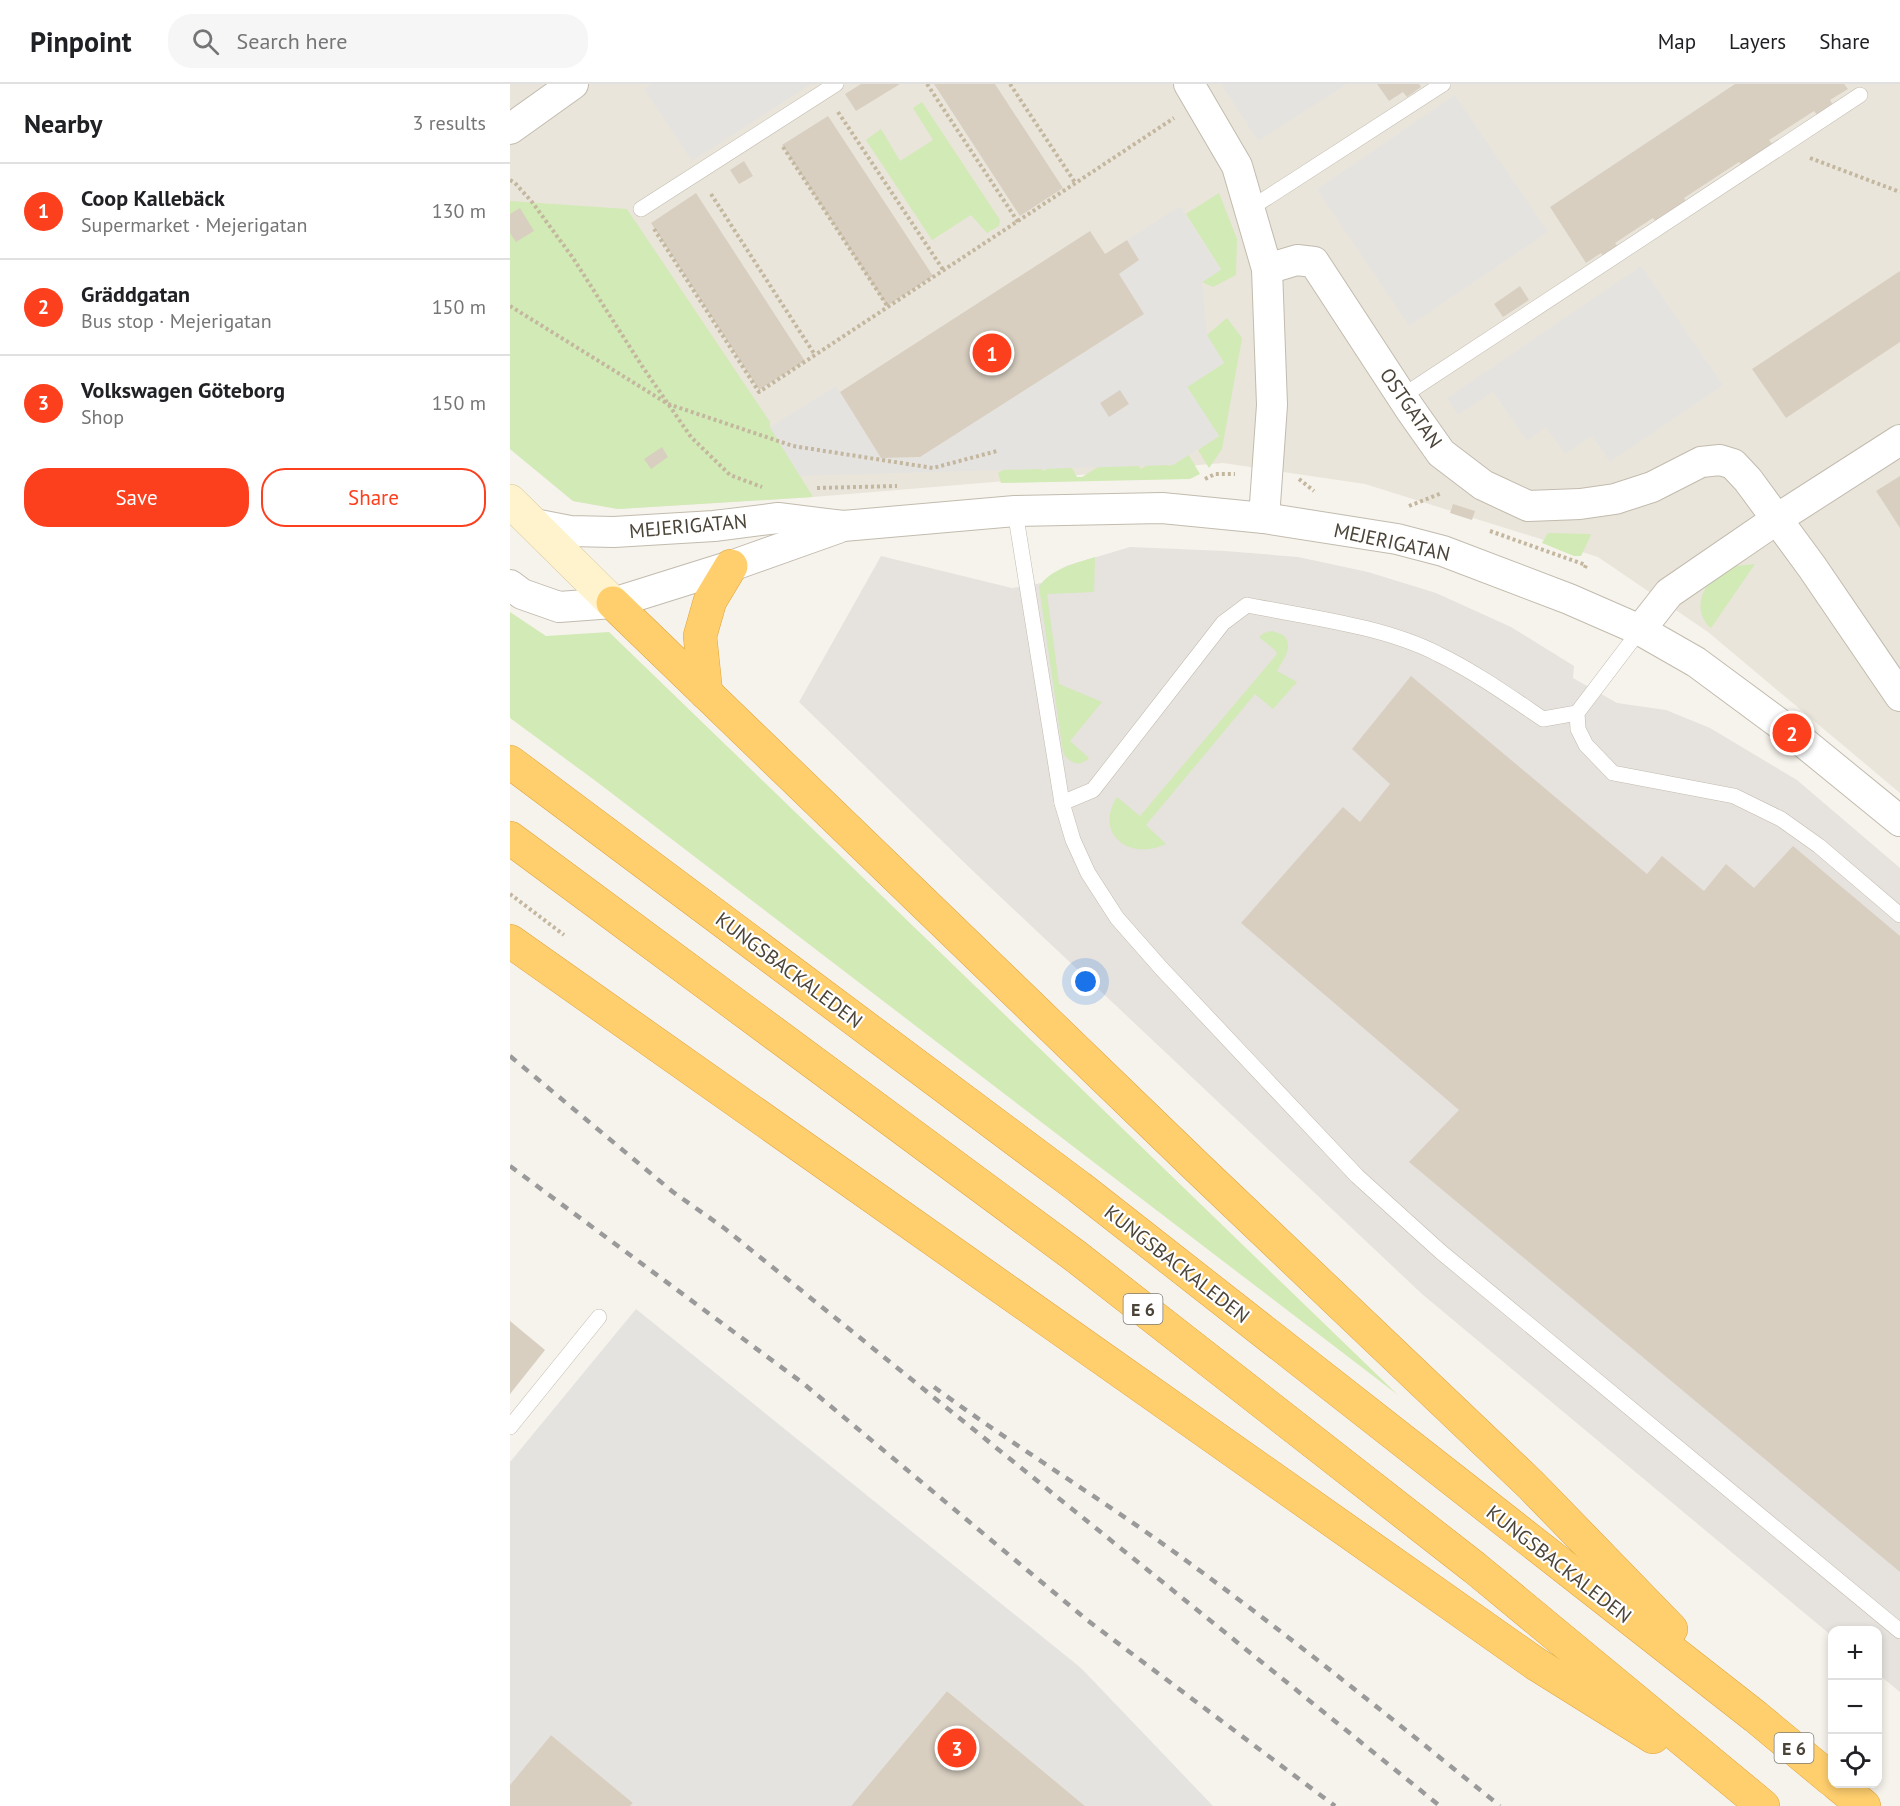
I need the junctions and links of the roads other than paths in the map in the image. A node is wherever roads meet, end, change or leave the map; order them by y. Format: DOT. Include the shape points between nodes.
graph roads {
  1 [pos="573,84"];
  2 [pos="1443,84"];
  3 [pos="830,88"];
  4 [pos="1194,93"];
  5 [pos="1860,95"];
  6 [pos="510,129"];
  7 [pos="1251,208"];
  8 [pos="641,209"];
  9 [pos="1267,269"];
  10 [pos="1401,397"];
  11 [pos="1900,440"];
  12 [pos="510,501"];
  13 [pos="1015,511"];
  14 [pos="1264,518"];
  15 [pos="1777,519"];
  16 [pos="534,524"];
  17 [pos="843,526"];
  18 [pos="731,566"];
  19 [pos="510,585"];
  20 [pos="613,603"];
  21 [pos="1640,630"];
  22 [pos="706,693"];
  23 [pos="1900,696"];
  24 [pos="1577,713"];
  25 [pos="510,762"];
  26 [pos="1062,803"];
  27 [pos="1900,821"];
  28 [pos="510,838"];
  29 [pos="1900,915"];
  30 [pos="510,941"];
  31 [pos="599,1317"];
  32 [pos="510,1427"];
  33 [pos="1900,1631"];
  34 [pos="1756,1717"];
  35 [pos="1828,1776"];
  36 [pos="1842,1788"];
  37 [pos="1761,1804"];
  38 [pos="1864,1806"];
  1 -- 6 [label="street"];
  2 -- 7 [label="lane"];
  3 -- 8 [label="lane"];
  4 -- 7 [label="street" via="1237,166"];
  5 -- 10 [label="lane"];
  7 -- 9 [label="street"];
  9 -- 10 [label="street, OSTGATAN" via="1297,260 1314,262"];
  9 -- 14 [label="street" via="1272,405"];
  10 -- 15 [label="street, OSTGATAN" via="1441,453 1483,485 1528,506 1615,499 1652,487 1701,462 1720,459 1733,464"];
  11 -- 15 [label="street"];
  12 -- 16 [label="main road"];
  13 -- 14 [label="street, MEJERIGATAN" via="1162,508"];
  13 -- 17 [label="street, MEJERIGATAN"];
  13 -- 26 [label="lane"];
  14 -- 21 [label="street, MEJERIGATAN" via="1397,539 1443,551"];
  15 -- 21 [label="street" via="1669,593"];
  15 -- 23 [label="street"];
  16 -- 17 [label="street, MEJERIGATAN" via="570,531 614,532 778,518"];
  16 -- 20 [label="main road"];
  17 -- 18 [label="street, MEJERIGATAN"];
  18 -- 20 [label="street, MEJERIGATAN"];
  18 -- 22 [label="highway" via="710,601 700,636"];
  19 -- 20 [label="street, MEJERIGATAN" via="522,594 559,607"];
  20 -- 22 [label="highway"];
  21 -- 24 [label="lane"];
  21 -- 27 [label="street, MEJERIGATAN" via="1706,669"];
  22 -- 34 [label="highway" via="1531,1485"];
  24 -- 26 [label="lane" via="1543,719 1437,653 1392,635 1247,605 1223,623 1093,790"];
  24 -- 29 [label="lane" via="1578,729 1586,745 1613,773 1734,796 1781,819"];
  25 -- 34 [label="highway, KUNGSBACKALEDEN / E 6" via="1079,1186"];
  26 -- 33 [label="lane" via="1072,840 1117,918 1357,1176 1441,1251"];
  28 -- 37 [label="highway, E 6" via="1074,1255 1475,1568"];
  30 -- 37 [label="highway" via="1536,1664"];
  31 -- 32 [label="lane"];
  34 -- 35 [label="highway, KUNGSBACKALEDEN / E 6"];
  36 -- 38 [label="highway"];
}
